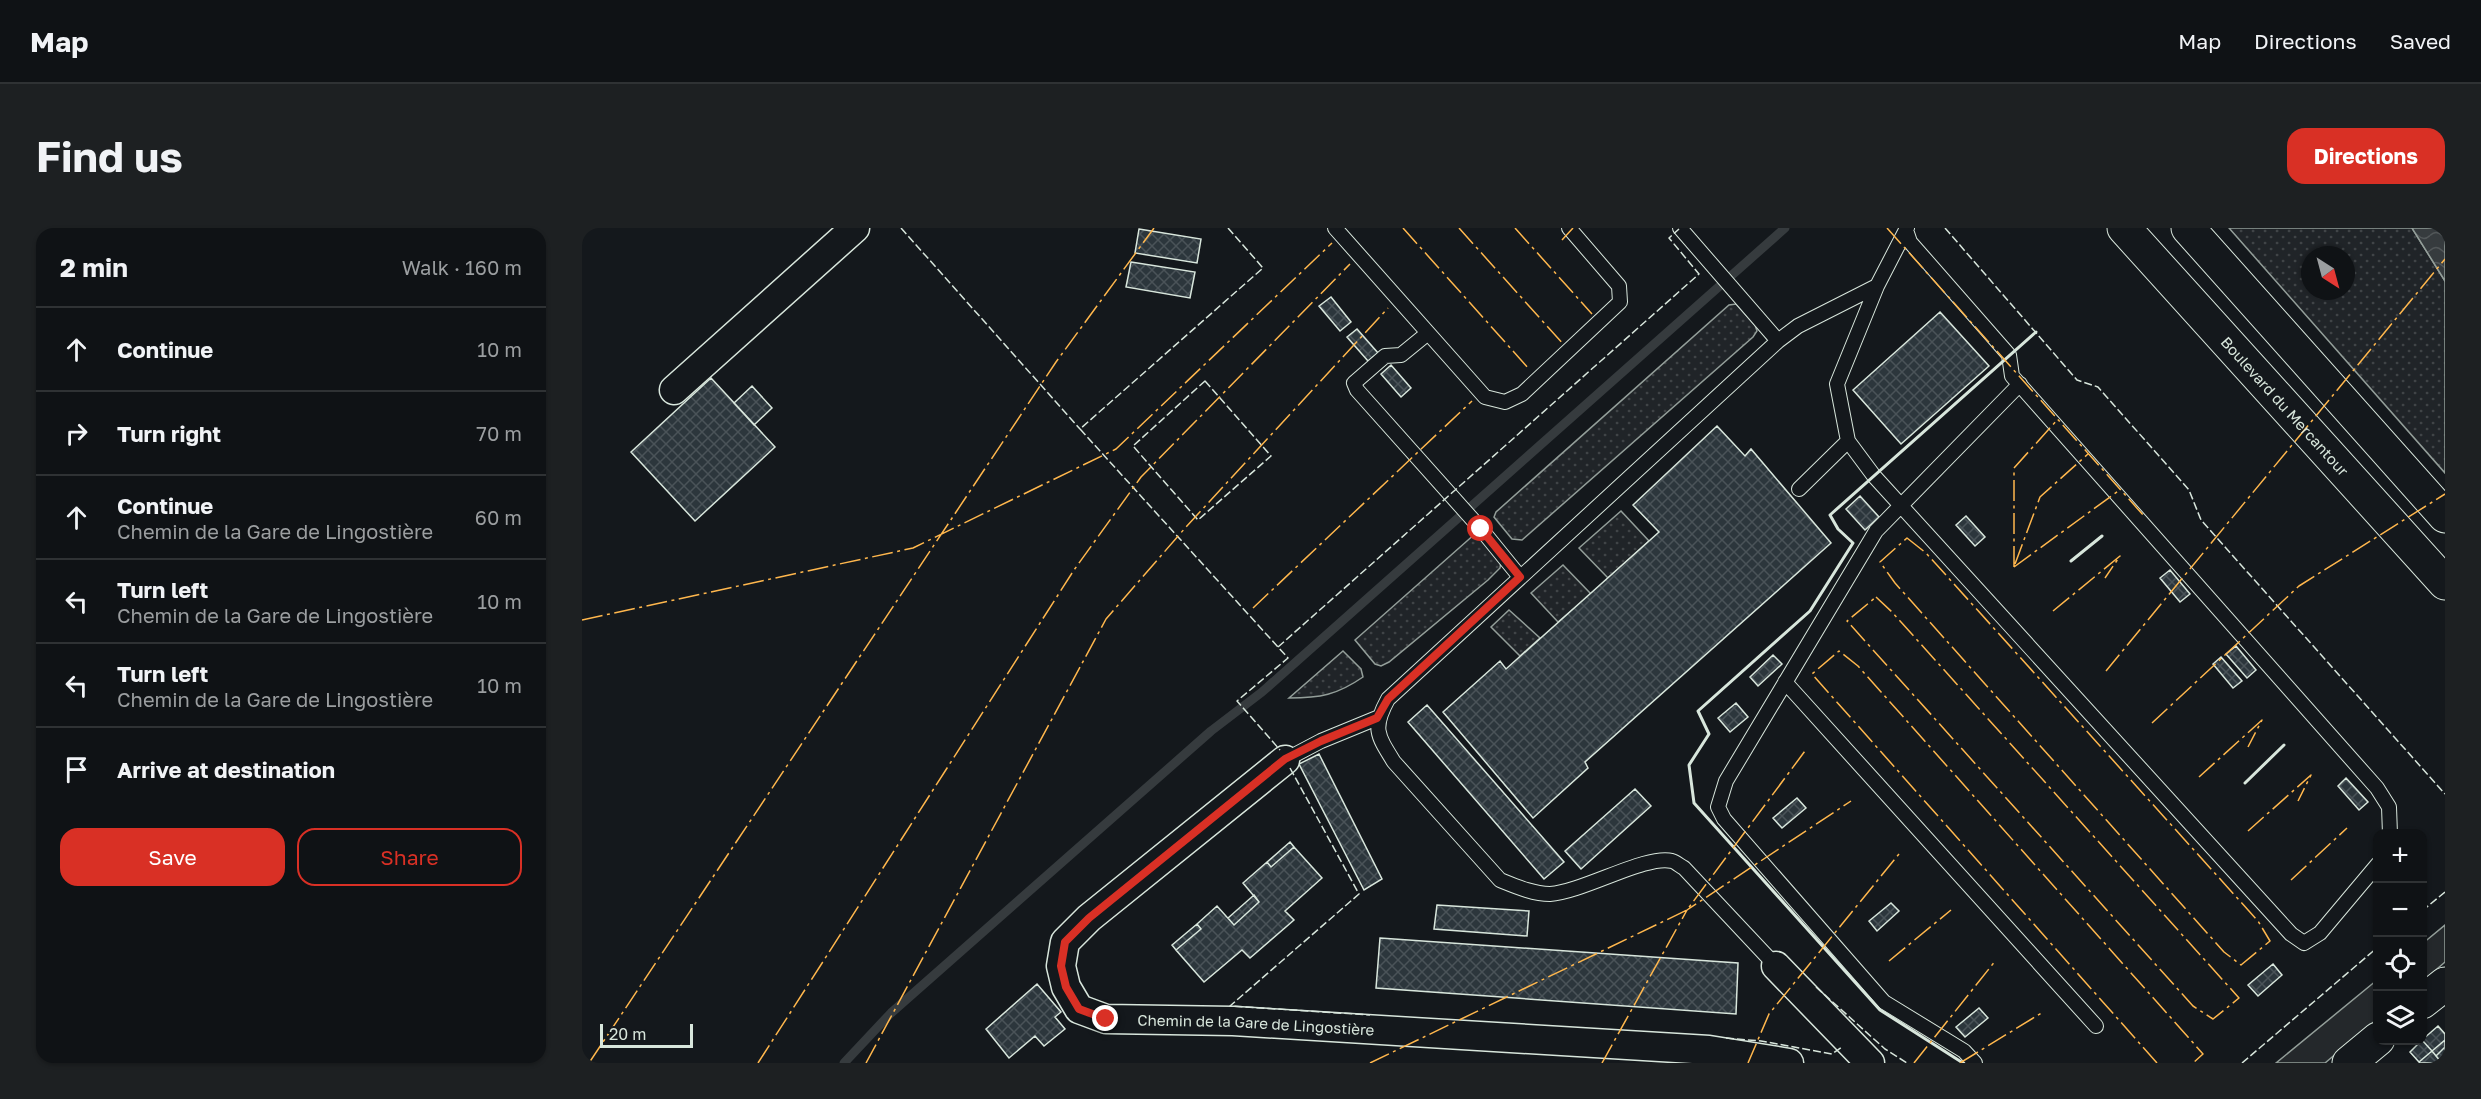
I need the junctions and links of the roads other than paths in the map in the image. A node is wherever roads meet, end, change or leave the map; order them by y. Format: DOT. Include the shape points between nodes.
graph roads {
  1 [pos="855,228"];
  2 [pos="1335,228"];
  3 [pos="1569,228"];
  4 [pos="1680,228"];
  5 [pos="2124,228"];
  6 [pos="2188,228"];
  7 [pos="1907,229"];
  8 [pos="1877,286"];
  9 [pos="1428,333"];
  10 [pos="1778,341"];
  11 [pos="2020,384"];
  12 [pos="674,390"];
  13 [pos="1848,441"];
  14 [pos="1799,489"];
  15 [pos="1901,505"];
  16 [pos="2445,516"];
  17 [pos="1520,577"];
  18 [pos="2445,583"];
  19 [pos="1785,682"];
  20 [pos="1377,718"];
  21 [pos="1285,759"];
  22 [pos="2390,829"];
  23 [pos="2373,870"];
  24 [pos="1776,966"];
  25 [pos="2445,984"];
  26 [pos="2427,998"];
  27 [pos="2096,1026"];
  28 [pos="2373,1043"];
  29 [pos="1789,1063"];
  30 [pos="1870,1063"];
  31 [pos="1975,1063"];
  32 [pos="2349,1063"];
  1 -- 12 [label="street"];
  2 -- 9 [label="lane"];
  3 -- 9 [label="lane" via="1619,286 1620,302 1522,394 1505,402 1485,397"];
  4 -- 10 [label="lane"];
  5 -- 18 [label="main road, Boulevard du Mercantour"];
  6 -- 16 [label="main road"];
  7 -- 8 [label="lane"];
  7 -- 11 [label="lane" via="1910,242 2008,355 2012,376"];
  8 -- 10 [label="lane" via="1798,326"];
  8 -- 13 [label="lane" via="1837,384"];
  9 -- 17 [label="lane" via="1401,355 1385,356 1354,383"];
  10 -- 17 [label="lane"];
  11 -- 15 [label="lane"];
  11 -- 22 [label="lane" via="2377,788 2389,807"];
  13 -- 14 [label="lane"];
  13 -- 15 [label="lane"];
  15 -- 19 [label="lane" via="1876,531"];
  15 -- 23 [label="lane" via="2291,934 2304,943 2320,933"];
  17 -- 20 [label="lane" via="1388,699"];
  19 -- 27 [label="lane"];
  19 -- 31 [label="lane" via="1726,781 1718,807 1724,819 1884,1002 1964,1051"];
  20 -- 21 [label="lane"];
  20 -- 24 [label="lane" via="1380,741 1394,762 1500,880 1548,894 1580,888 1646,863 1670,860 1684,868"];
  21 -- 29 [label="street, Chemin de la Gare de Lingostière" via="1089,918 1065,942 1063,976 1079,1009 1106,1019 1233,1021 1709,1050"];
  24 -- 30 [label="street"];
  25 -- 26 [label="main road"];
  28 -- 32 [label="main road"];
}
